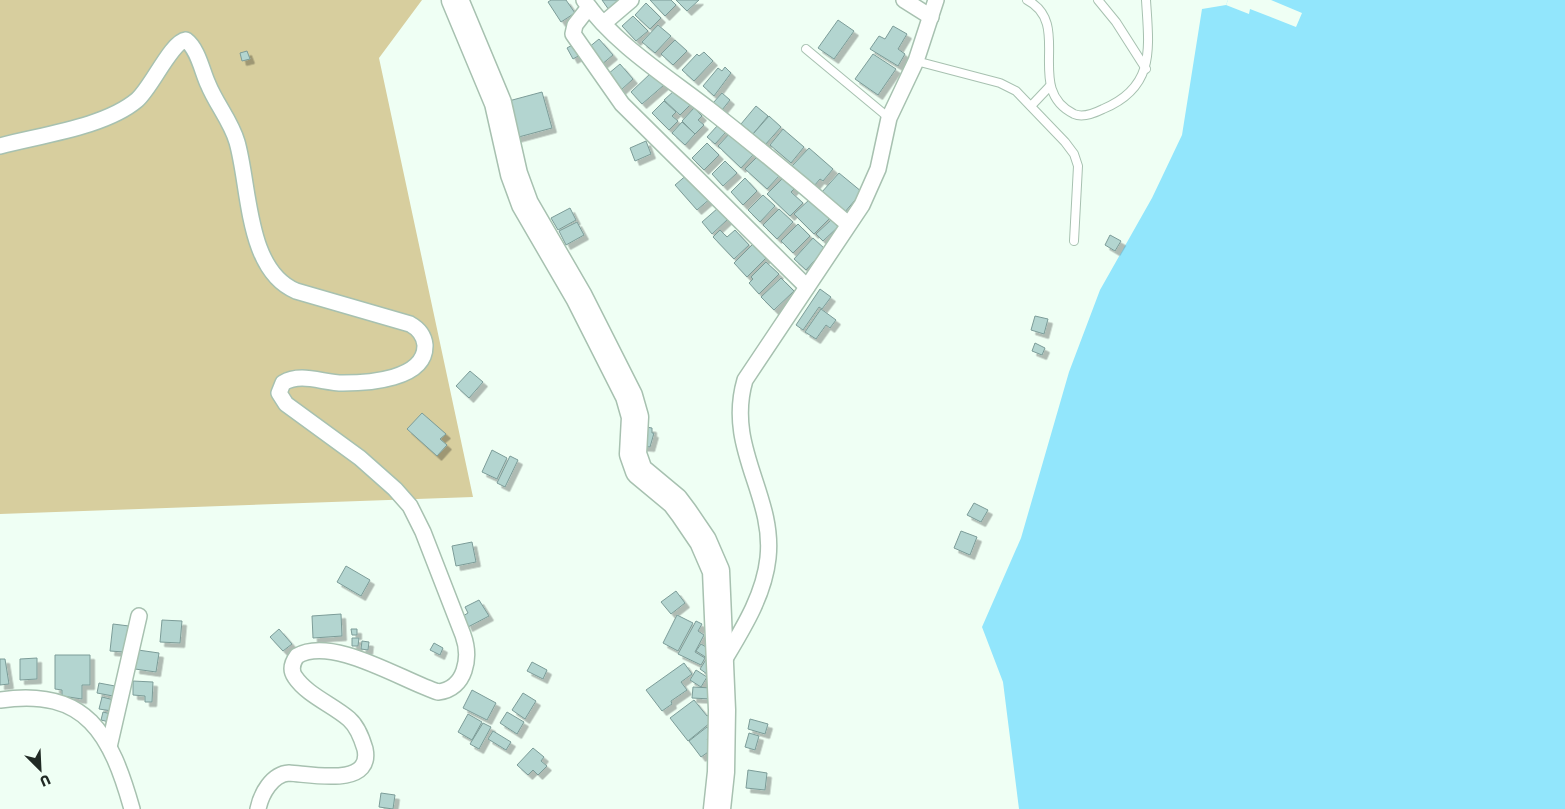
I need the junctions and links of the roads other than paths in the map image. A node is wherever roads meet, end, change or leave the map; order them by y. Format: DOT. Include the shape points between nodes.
graph roads {
  1 [pos="455,0"];
  2 [pos="631,0"];
  3 [pos="904,0"];
  4 [pos="936,0"];
  5 [pos="1027,0"];
  6 [pos="1098,0"];
  7 [pos="1146,0"];
  8 [pos="587,4"];
  9 [pos="931,17"];
  10 [pos="604,23"];
  11 [pos="806,49"];
  12 [pos="916,61"];
  13 [pos="1146,69"];
  14 [pos="1049,87"];
  15 [pos="1031,106"];
  16 [pos="889,118"];
  17 [pos="0,146"];
  18 [pos="848,224"];
  19 [pos="1074,241"];
  20 [pos="807,287"];
  21 [pos="139,616"];
  22 [pos="721,665"];
  23 [pos="0,700"];
  24 [pos="109,747"];
  25 [pos="132,809"];
  26 [pos="258,809"];
  27 [pos="717,809"];
  1 -- 22 [label="highway" via="498,103 514,174 525,204 583,305 629,396 635,417 633,454 639,471 680,507 712,560 718,583"];
  2 -- 10 [label="street"];
  3 -- 9 [label="street"];
  4 -- 9 [label="street"];
  5 -- 14 [label="lane" via="1042,12 1047,26"];
  6 -- 13 [label="lane"];
  7 -- 13 [label="lane" via="1149,51"];
  8 -- 10 [label="street"];
  8 -- 20 [label="street" via="575,25 574,34 613,94"];
  9 -- 12 [label="street"];
  10 -- 18 [label="street" via="636,53 742,135"];
  11 -- 16 [label="lane"];
  12 -- 15 [label="lane" via="1000,83 1016,91"];
  12 -- 16 [label="street"];
  13 -- 14 [label="lane" via="1135,87 1115,104 1090,114 1076,115 1066,109"];
  14 -- 15 [label="lane"];
  15 -- 19 [label="lane" via="1065,142 1078,166"];
  16 -- 18 [label="street" via="872,186"];
  17 -- 26 [label="street" via="102,120 124,110 149,87 176,44 186,40 193,48 211,92 234,133 252,222 274,277 296,291 410,324 417,328 424,340 423,356 418,364 399,375 369,382 342,383 297,378 283,383 280,393 289,408 360,458 410,506 466,643 467,665 450,688 438,692 355,658 319,651 297,656 292,666 294,676 355,725 366,761 361,769 347,775 279,775 266,790"];
  18 -- 20 [label="street"];
  20 -- 22 [label="street" via="745,380 741,394 740,427 762,506 769,556 761,591"];
  21 -- 24 [label="street"];
  22 -- 27 [label="highway" via="722,750"];
  23 -- 24 [label="street" via="28,697 62,702 86,716"];
  24 -- 25 [label="street"];
}
